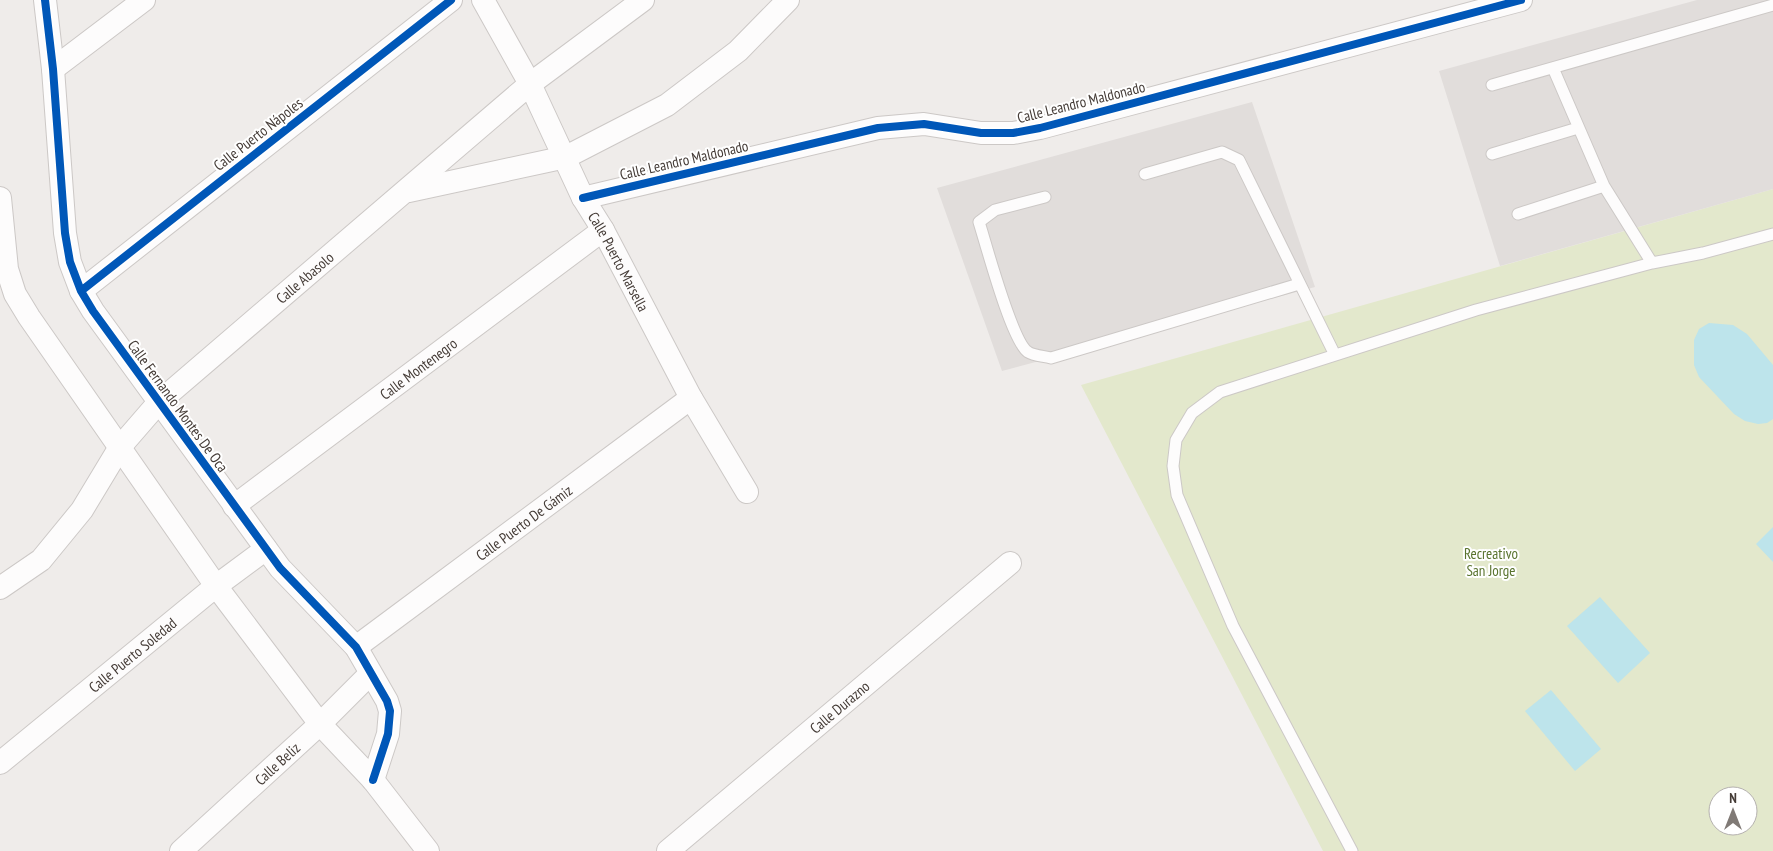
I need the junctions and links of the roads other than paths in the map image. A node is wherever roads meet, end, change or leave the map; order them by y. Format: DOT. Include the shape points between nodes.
graph roads {
  1 [pos="45,0"];
  2 [pos="144,0"];
  3 [pos="451,0"];
  4 [pos="483,0"];
  5 [pos="643,0"];
  6 [pos="788,0"];
  7 [pos="1521,0"];
  8 [pos="1773,5"];
  9 [pos="1553,68"];
  10 [pos="53,69"];
  11 [pos="530,84"];
  12 [pos="1492,85"];
  13 [pos="1578,128"];
  14 [pos="1492,154"];
  15 [pos="566,157"];
  16 [pos="1145,174"];
  17 [pos="1604,186"];
  18 [pos="406,192"];
  19 [pos="1045,197"];
  20 [pos="0,198"];
  21 [pos="584,198"];
  22 [pos="1518,214"];
  23 [pos="603,230"];
  24 [pos="1773,234"];
  25 [pos="1652,263"];
  26 [pos="1299,284"];
  27 [pos="81,290"];
  28 [pos="1334,355"];
  29 [pos="691,398"];
  30 [pos="159,402"];
  31 [pos="120,447"];
  32 [pos="747,492"];
  33 [pos="234,506"];
  34 [pos="266,549"];
  35 [pos="1010,563"];
  36 [pos="216,586"];
  37 [pos="0,588"];
  38 [pos="356,647"];
  39 [pos="370,674"];
  40 [pos="320,724"];
  41 [pos="0,763"];
  42 [pos="373,780"];
  43 [pos="181,851"];
  44 [pos="428,851"];
  45 [pos="668,851"];
  46 [pos="1352,851"];
  1 -- 10 [label="street, Calle Fernando Montes De Oca"];
  2 -- 10 [label="street"];
  3 -- 27 [label="street, Calle Puerto Nápoles"];
  4 -- 11 [label="street, Calle Puerto Marsella"];
  5 -- 11 [label="street, Calle Abasolo"];
  6 -- 15 [label="street" via="738,51 667,105"];
  7 -- 21 [label="street, Calle Leandro Maldonado" via="1040,128 1013,133 981,133 924,124 878,128"];
  8 -- 9 [label="lane"];
  9 -- 12 [label="lane"];
  9 -- 13 [label="lane"];
  10 -- 27 [label="street, Calle Fernando Montes De Oca" via="65,233 70,262"];
  11 -- 15 [label="street, Calle Puerto Marsella"];
  11 -- 18 [label="street, Calle Abasolo"];
  13 -- 14 [label="lane"];
  13 -- 17 [label="lane"];
  15 -- 18 [label="street"];
  15 -- 21 [label="street, Calle Puerto Marsella"];
  16 -- 26 [label="lane" via="1222,152 1239,160"];
  17 -- 22 [label="lane"];
  17 -- 25 [label="lane"];
  18 -- 30 [label="street, Calle Abasolo"];
  19 -- 26 [label="lane" via="995,210 979,222 1018,341 1028,352 1050,358"];
  20 -- 31 [label="street" via="7,269 15,294"];
  21 -- 23 [label="street, Calle Puerto Marsella"];
  23 -- 29 [label="street, Calle Puerto Marsella"];
  23 -- 33 [label="street, Calle Montenegro"];
  24 -- 25 [label="lane"];
  25 -- 28 [label="lane" via="1476,310"];
  26 -- 28 [label="lane"];
  27 -- 30 [label="street, Calle Fernando Montes De Oca"];
  28 -- 46 [label="lane" via="1220,392 1192,413 1176,440 1172,466 1178,494 1233,626"];
  29 -- 32 [label="street, Calle Puerto Marsella"];
  29 -- 38 [label="street, Calle Puerto De Gámiz"];
  30 -- 31 [label="street, Calle Abasolo"];
  30 -- 33 [label="street, Calle Fernando Montes De Oca"];
  31 -- 36 [label="street"];
  31 -- 37 [label="street, Calle Abasolo" via="82,510 41,560"];
  33 -- 34 [label="street, Calle Fernando Montes De Oca"];
  34 -- 36 [label="street, Calle Puerto Soledad"];
  34 -- 38 [label="street, Calle Fernando Montes De Oca" via="280,568"];
  35 -- 45 [label="street, Calle Durazno"];
  36 -- 40 [label="street"];
  36 -- 41 [label="street, Calle Puerto Soledad"];
  38 -- 39 [label="street, Calle Fernando Montes De Oca"];
  39 -- 40 [label="street, Calle Beliz"];
  39 -- 42 [label="street, Calle Fernando Montes De Oca" via="390,712 388,734"];
  40 -- 42 [label="street"];
  40 -- 43 [label="street, Calle Beliz"];
  42 -- 44 [label="street"];
}
